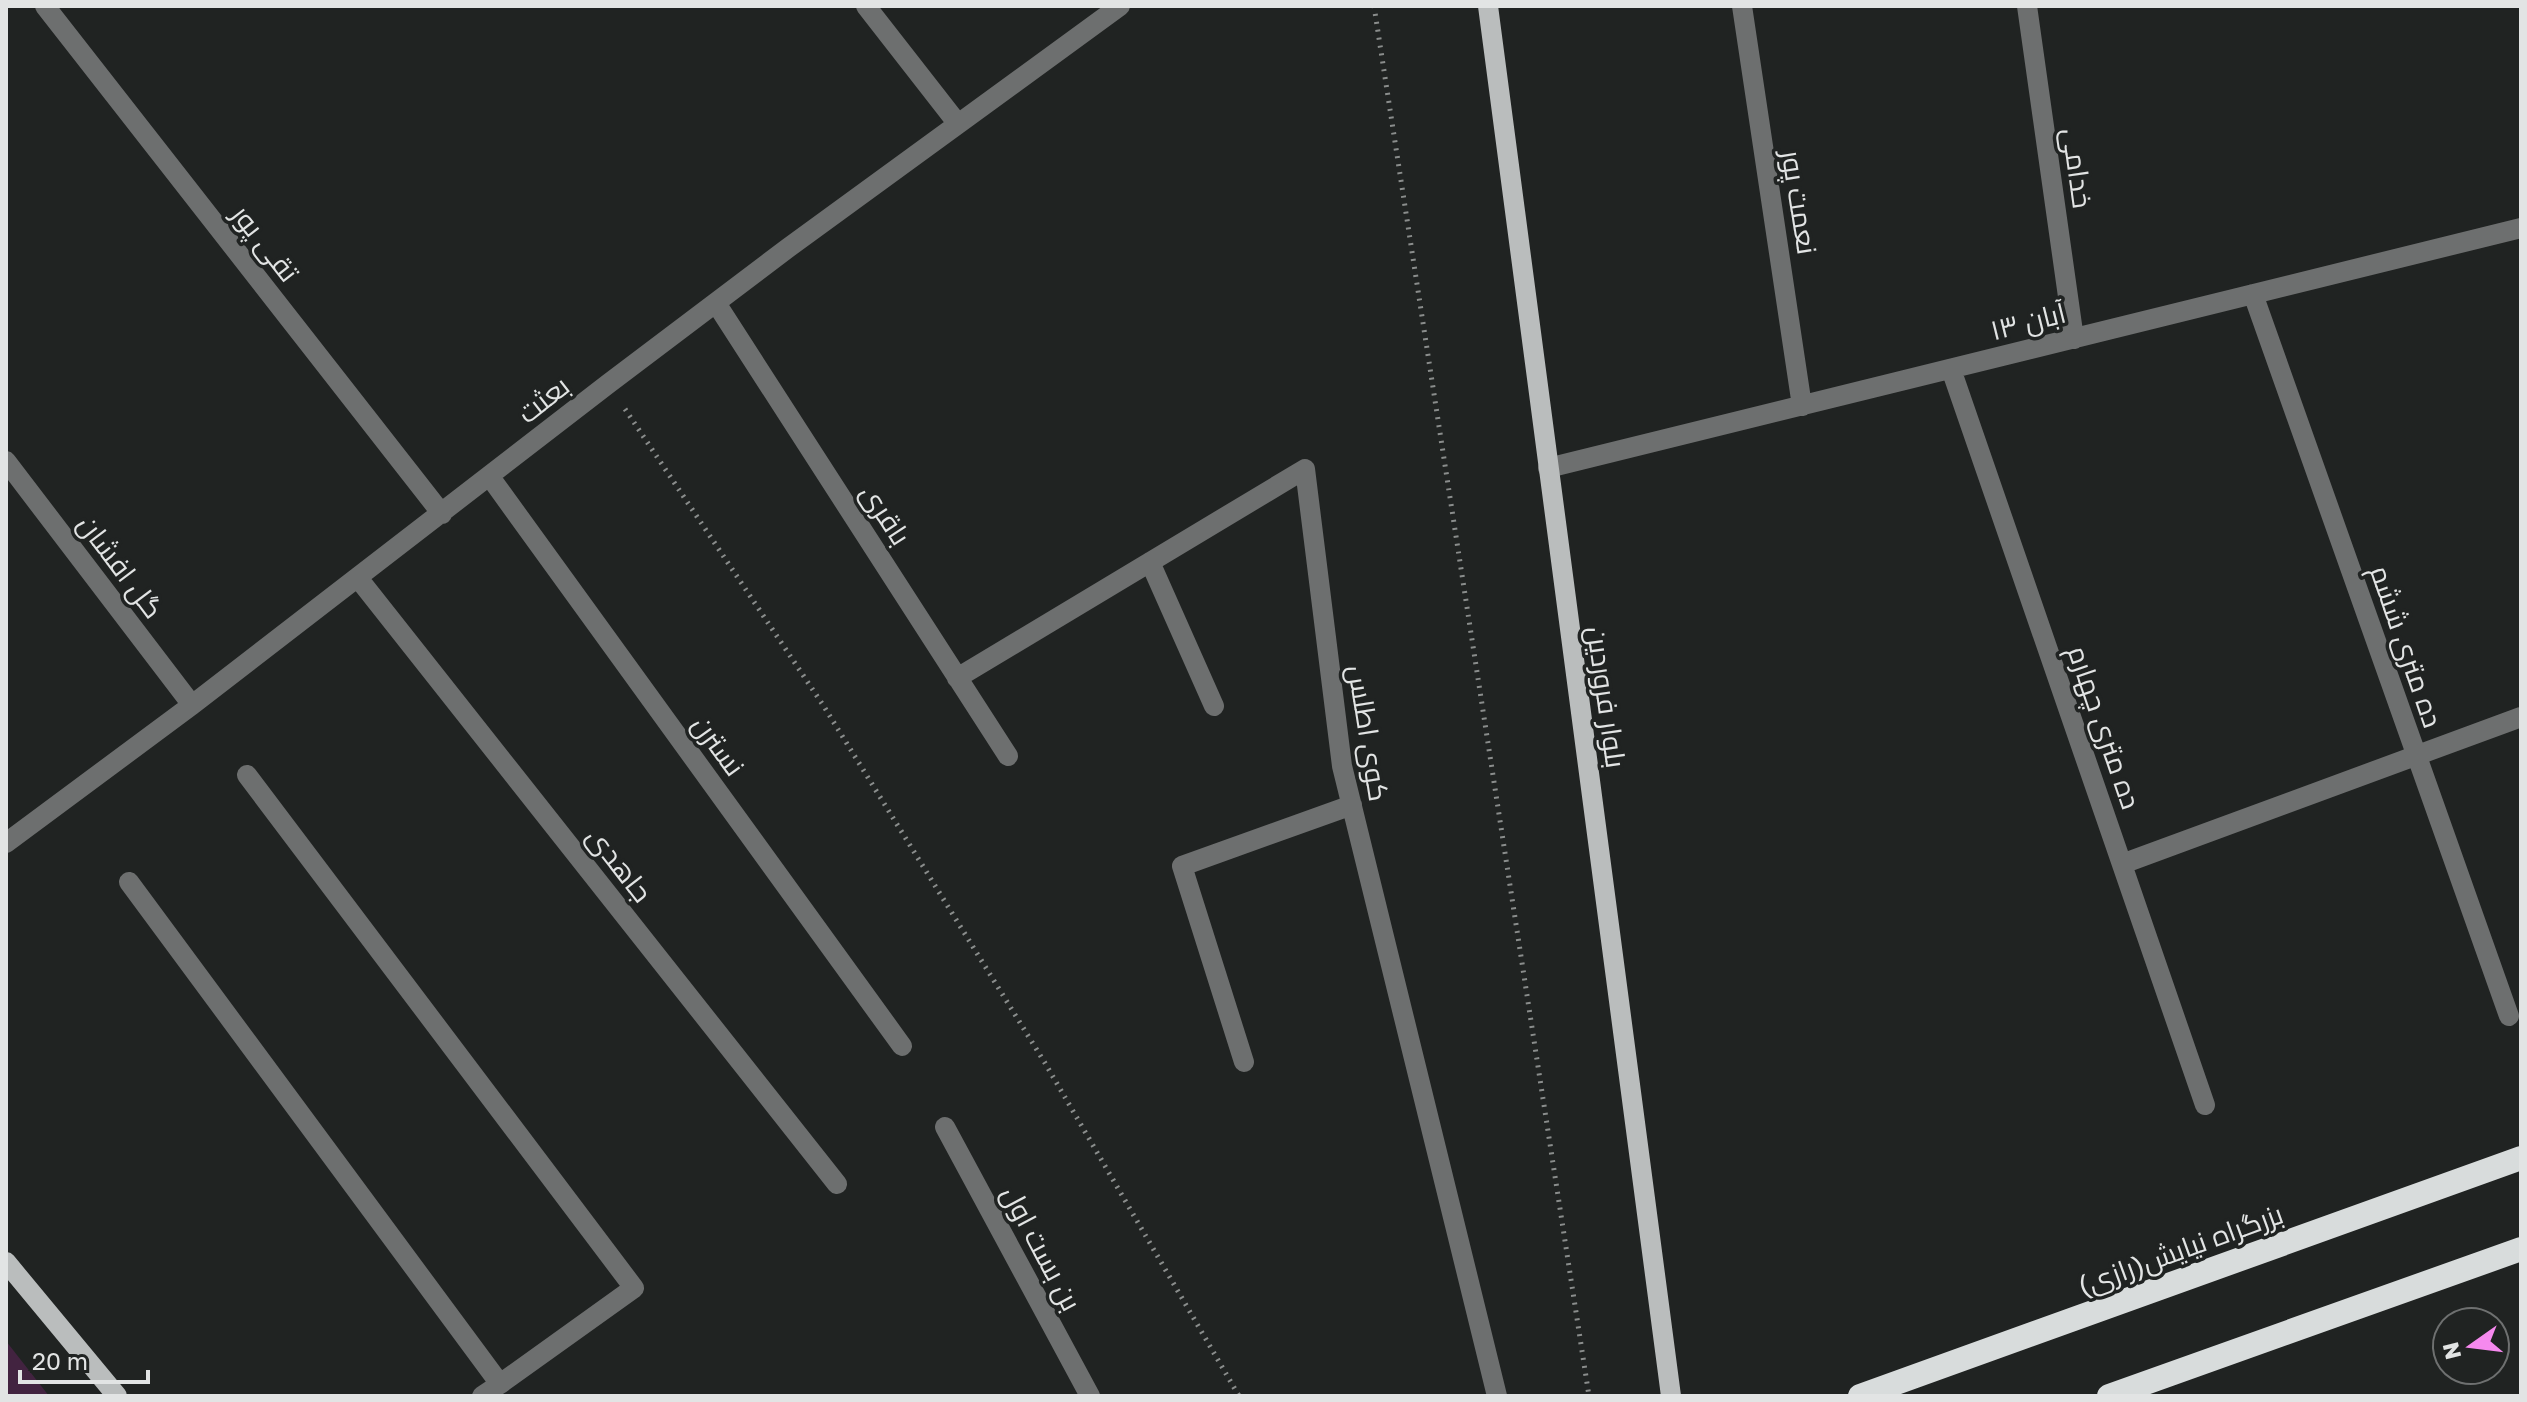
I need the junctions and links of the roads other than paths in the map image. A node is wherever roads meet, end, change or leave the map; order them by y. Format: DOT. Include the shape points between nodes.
graph roads {
  1 [pos="45,6"];
  2 [pos="866,6"];
  3 [pos="1120,6"];
  4 [pos="1488,6"];
  5 [pos="1742,6"];
  6 [pos="2027,6"];
  7 [pos="958,124"];
  8 [pos="2521,228"];
  9 [pos="2253,294"];
  10 [pos="716,303"];
  11 [pos="2074,339"];
  12 [pos="1951,369"];
  13 [pos="1802,406"];
  14 [pos="6,461"];
  15 [pos="1548,468"];
  16 [pos="490,477"];
  17 [pos="442,514"];
  18 [pos="1150,562"];
  19 [pos="358,578"];
  20 [pos="957,678"];
  21 [pos="192,705"];
  22 [pos="1214,706"];
  23 [pos="2521,717"];
  24 [pos="1008,756"];
  25 [pos="2416,756"];
  26 [pos="247,775"];
  27 [pos="1352,805"];
  28 [pos="6,843"];
  29 [pos="2122,864"];
  30 [pos="129,882"];
  31 [pos="2509,1016"];
  32 [pos="902,1046"];
  33 [pos="1244,1062"];
  34 [pos="2205,1105"];
  35 [pos="945,1127"];
  36 [pos="2521,1158"];
  37 [pos="837,1184"];
  38 [pos="2521,1249"];
  39 [pos="6,1262"];
  40 [pos="500,1384"];
  41 [pos="117,1396"];
  42 [pos="482,1396"];
  43 [pos="1090,1396"];
  44 [pos="1497,1396"];
  45 [pos="1671,1396"];
  46 [pos="1860,1396"];
  47 [pos="2109,1396"];
  1 -- 17 [label="street, تقی پور"];
  2 -- 7 [label="street"];
  3 -- 7 [label="street, بعثت"];
  4 -- 15 [label="main road, بلوار فروردین"];
  5 -- 13 [label="street, نعمت پور"];
  6 -- 11 [label="street, خدامی"];
  7 -- 10 [label="street, بعثت"];
  8 -- 9 [label="street, ۱۳ آبان"];
  9 -- 11 [label="street, ۱۳ آبان"];
  9 -- 25 [label="street, ده متری ششم"];
  10 -- 16 [label="street, بعثت"];
  10 -- 20 [label="street, باقری"];
  11 -- 12 [label="street, ۱۳ آبان"];
  12 -- 13 [label="street, ۱۳ آبان"];
  12 -- 29 [label="street, ده متری چهارم"];
  13 -- 15 [label="street, ۱۳ آبان"];
  14 -- 21 [label="street, گل افشان"];
  15 -- 45 [label="main road, بلوار فروردین"];
  16 -- 17 [label="street, بعثت"];
  16 -- 32 [label="street, نسترن"];
  17 -- 19 [label="street, بعثت"];
  18 -- 20 [label="street, کوی اطلس"];
  18 -- 22 [label="street"];
  18 -- 27 [label="street, کوی اطلس" via="1305,469 1342,766"];
  19 -- 21 [label="street, بعثت"];
  19 -- 37 [label="street, جاهدی"];
  20 -- 24 [label="street, باقری"];
  21 -- 28 [label="street, بعثت"];
  23 -- 25 [label="street"];
  25 -- 29 [label="street"];
  25 -- 31 [label="street, ده متری ششم"];
  26 -- 40 [label="street" via="634,1288"];
  27 -- 33 [label="street" via="1182,866"];
  27 -- 44 [label="street, کوی اطلس"];
  29 -- 34 [label="street, ده متری چهارم"];
  30 -- 40 [label="street"];
  35 -- 43 [label="street, بن بست اول"];
  36 -- 46 [label="highway, بزرگراه نیایش(رازی)"];
  38 -- 47 [label="highway"];
  39 -- 41 [label="main road"];
  40 -- 42 [label="street"];
}
